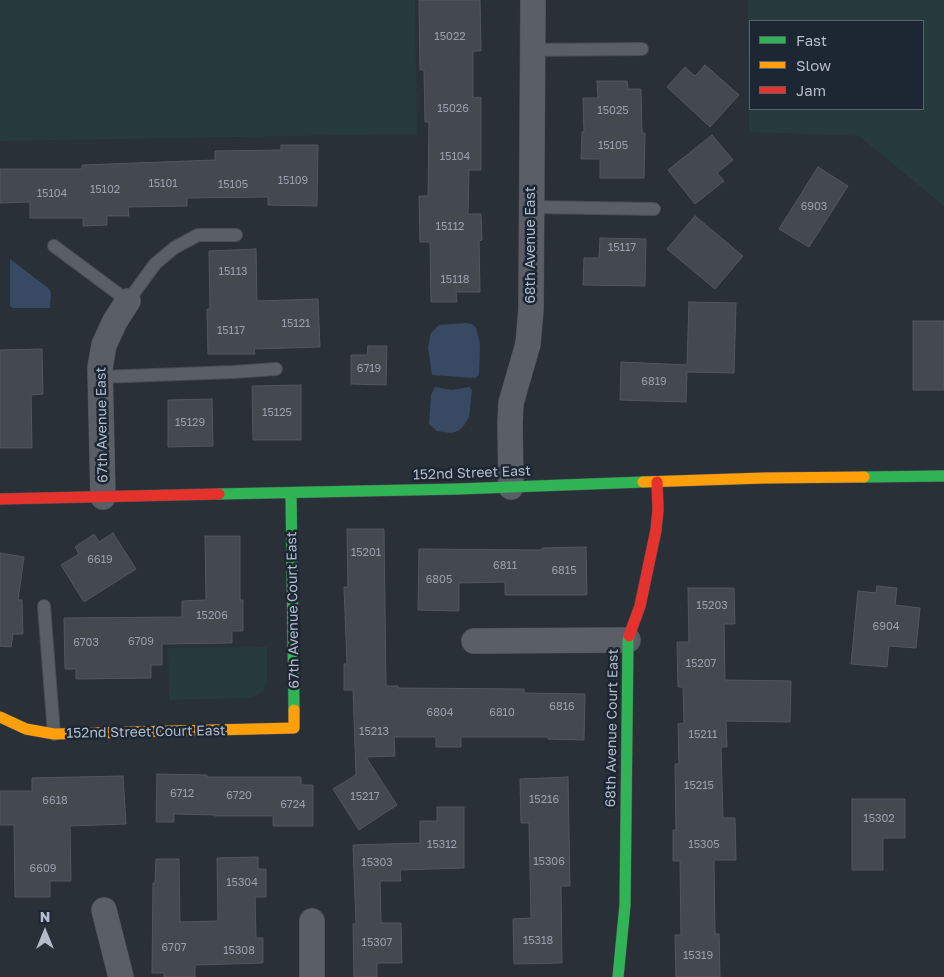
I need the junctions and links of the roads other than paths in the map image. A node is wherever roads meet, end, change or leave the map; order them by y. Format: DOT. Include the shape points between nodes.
graph roads {
  1 [pos="533,0"];
  2 [pos="642,49"];
  3 [pos="532,50"];
  4 [pos="532,207"];
  5 [pos="654,209"];
  6 [pos="236,235"];
  7 [pos="54,246"];
  8 [pos="128,300"];
  9 [pos="276,369"];
  10 [pos="101,377"];
  11 [pos="944,476"];
  12 [pos="657,482"];
  13 [pos="511,487"];
  14 [pos="291,493"];
  15 [pos="103,496"];
  16 [pos="0,499"];
  17 [pos="44,606"];
  18 [pos="628,640"];
  19 [pos="474,641"];
  20 [pos="0,717"];
  21 [pos="294,728"];
  22 [pos="54,734"];
  23 [pos="104,910"];
  24 [pos="312,921"];
  25 [pos="121,977"];
  26 [pos="312,977"];
  27 [pos="618,977"];
  1 -- 3 [label="street, 68th Avenue East"];
  2 -- 3 [label="lane"];
  3 -- 4 [label="street, 68th Avenue East"];
  4 -- 5 [label="lane"];
  4 -- 13 [label="street, 68th Avenue East" via="531,310 528,344 511,403"];
  6 -- 8 [label="lane" via="198,235 174,248 155,264"];
  7 -- 8 [label="lane"];
  8 -- 10 [label="street, 67th Avenue East" via="104,345"];
  9 -- 10 [label="lane"];
  10 -- 15 [label="street, 67th Avenue East"];
  11 -- 12 [label="street, 152nd Street East"];
  12 -- 13 [label="street, 152nd Street East"];
  12 -- 18 [label="street, 68th Avenue Court East" via="656,530 640,606"];
  13 -- 14 [label="street, 152nd Street East"];
  14 -- 15 [label="street, 152nd Street East"];
  14 -- 21 [label="street, 67th Avenue Court East"];
  15 -- 16 [label="street, 152nd Street East"];
  17 -- 22 [label="lane"];
  18 -- 19 [label="street"];
  18 -- 27 [label="street, 68th Avenue Court East" via="625,905"];
  20 -- 22 [label="street, 152nd Street Court East" via="26,729"];
  21 -- 22 [label="street, 152nd Street Court East"];
  23 -- 25 [label="street"];
  24 -- 26 [label="street"];
}
